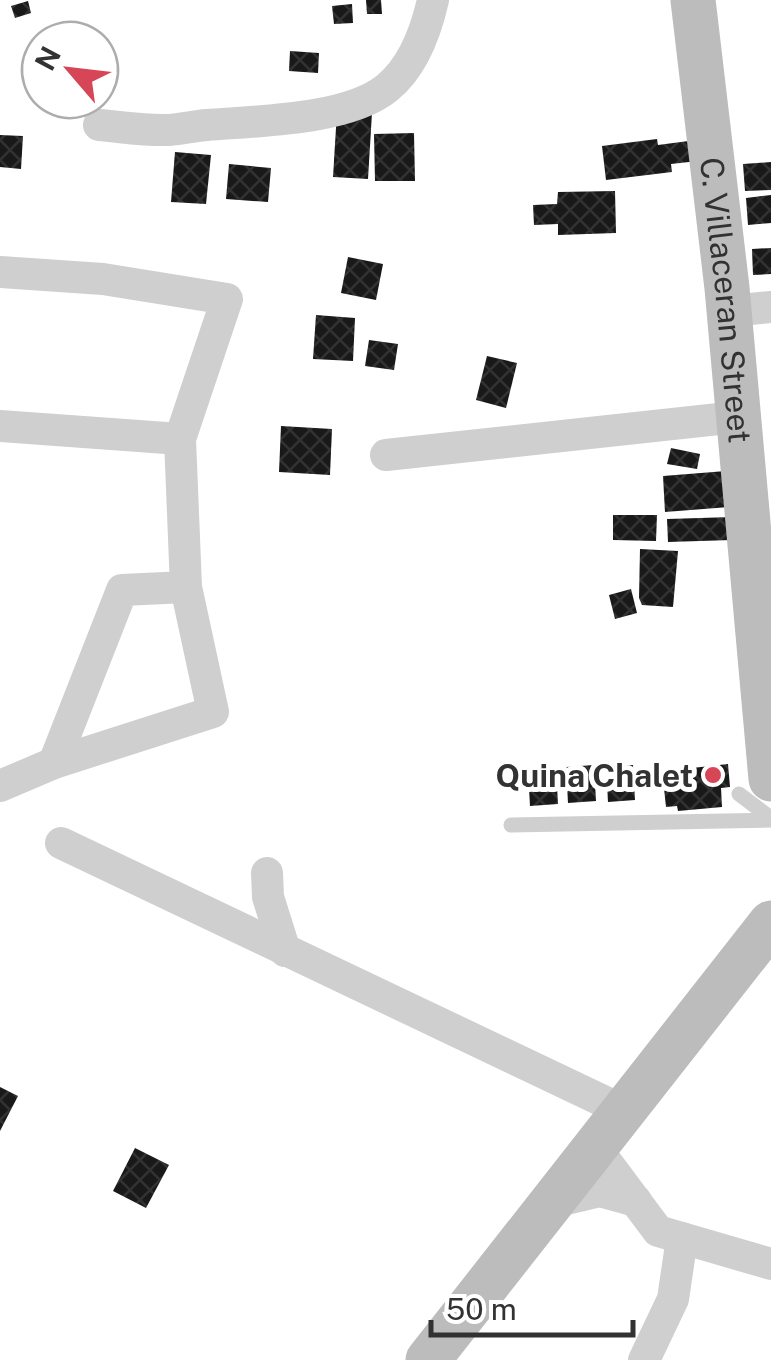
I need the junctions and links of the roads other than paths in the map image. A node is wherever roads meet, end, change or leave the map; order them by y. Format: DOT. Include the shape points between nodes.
graph roads {
  1 [pos="433,0"];
  2 [pos="692,0"];
  3 [pos="99,124"];
  4 [pos="0,272"];
  5 [pos="750,309"];
  6 [pos="737,417"];
  7 [pos="0,426"];
  8 [pos="180,439"];
  9 [pos="386,455"];
  10 [pos="186,587"];
  11 [pos="770,756"];
  12 [pos="54,763"];
  13 [pos="0,786"];
  14 [pos="755,786"];
  15 [pos="771,819"];
  16 [pos="511,825"];
  17 [pos="61,844"];
  18 [pos="266,872"];
  19 [pos="766,940"];
  20 [pos="286,951"];
  21 [pos="624,1111"];
  22 [pos="596,1148"];
  23 [pos="636,1201"];
  24 [pos="554,1202"];
  25 [pos="682,1238"];
  26 [pos="771,1263"];
  27 [pos="428,1360"];
  28 [pos="644,1360"];
  1 -- 3 [label="street" via="411,60 367,101 280,120 168,130"];
  2 -- 5 [label="main road, C. Villaceran Street"];
  4 -- 8 [label="street" via="103,279 227,299"];
  5 -- 6 [label="main road, C. Villaceran Street"];
  6 -- 9 [label="street"];
  6 -- 11 [label="main road, C. Villaceran Street"];
  7 -- 8 [label="street"];
  8 -- 10 [label="street"];
  10 -- 12 [label="street" via="122,590"];
  10 -- 12 [label="street" via="214,712"];
  11 -- 14 [label="main road, C. Villaceran Street"];
  12 -- 13 [label="street"];
  14 -- 15 [label="lane"];
  15 -- 16 [label="lane"];
  17 -- 20 [label="street"];
  18 -- 20 [label="street"];
  19 -- 21 [label="main road"];
  20 -- 21 [label="street"];
  21 -- 22 [label="main road"];
  22 -- 23 [label="street"];
  22 -- 24 [label="main road"];
  23 -- 24 [label="street" via="600,1192"];
  23 -- 25 [label="street" via="658,1231"];
  24 -- 27 [label="main road"];
  25 -- 26 [label="street"];
  25 -- 28 [label="street" via="674,1299"];
}
